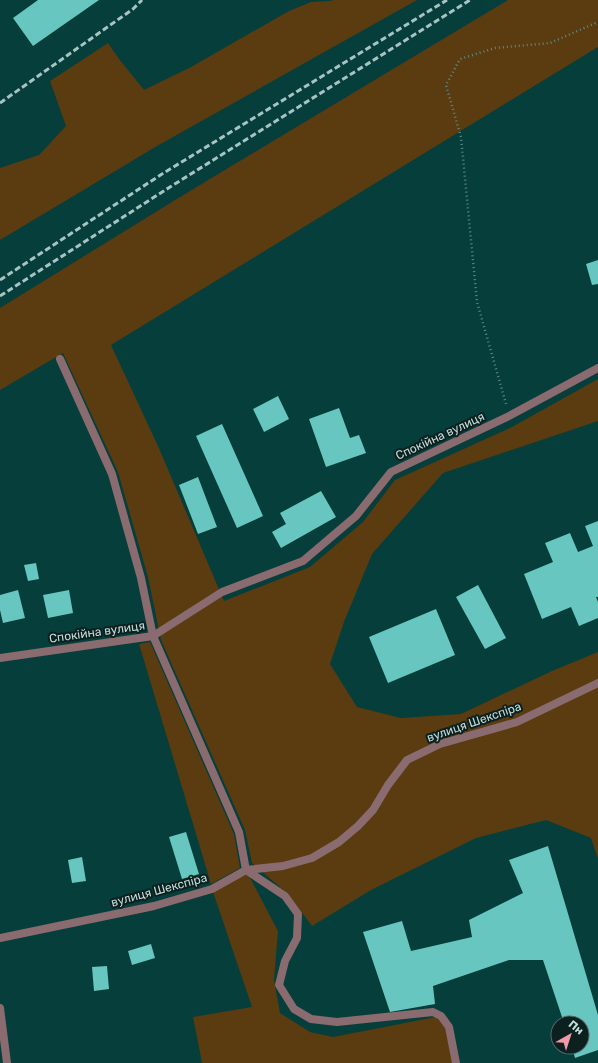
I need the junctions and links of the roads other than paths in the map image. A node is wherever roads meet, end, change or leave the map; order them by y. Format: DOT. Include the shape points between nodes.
graph roads {
  1 [pos="60,359"];
  2 [pos="598,368"];
  3 [pos="152,636"];
  4 [pos="0,658"];
  5 [pos="598,683"];
  6 [pos="246,870"];
  7 [pos="0,938"];
  8 [pos="0,1008"];
  9 [pos="7,1063"];
  10 [pos="456,1063"];
  1 -- 3 [label="street" via="112,474 141,578"];
  2 -- 3 [label="street, Спокійна вулиця" via="509,416 391,472 356,516 303,561 222,592"];
  3 -- 4 [label="street, Спокійна вулиця"];
  3 -- 6 [label="street" via="239,832"];
  5 -- 6 [label="street, вулиця Шекспіра" via="517,722 440,744 407,760 373,810 339,842 312,858 283,866"];
  6 -- 7 [label="street, вулиця Шекспіра" via="212,889 154,906"];
  6 -- 10 [label="street" via="285,896 298,914 297,938 285,961 279,985 294,1009 311,1019 337,1022 433,1012 441,1016 449,1027"];
  8 -- 9 [label="street"];
}
